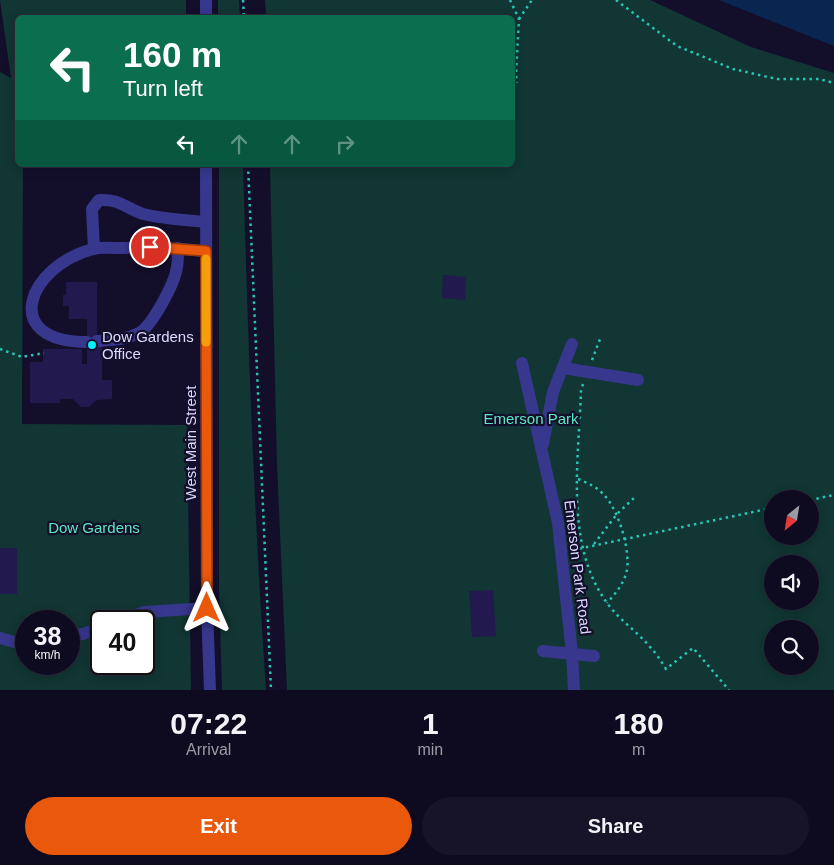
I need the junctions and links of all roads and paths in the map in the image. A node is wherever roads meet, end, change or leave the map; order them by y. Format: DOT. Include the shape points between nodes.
graph roads {
  1 [pos="206,0"];
  2 [pos="243,0"];
  3 [pos="510,0"];
  4 [pos="532,0"];
  5 [pos="616,0"];
  6 [pos="206,15"];
  7 [pos="244,15"];
  8 [pos="519,19"];
  9 [pos="517,83"];
  10 [pos="834,83"];
  11 [pos="206,167"];
  12 [pos="248,167"];
  13 [pos="206,222"];
  14 [pos="94,248"];
  15 [pos="178,248"];
  16 [pos="206,251"];
  17 [pos="600,339"];
  18 [pos="572,344"];
  19 [pos="0,349"];
  20 [pos="44,353"];
  21 [pos="522,362"];
  22 [pos="562,368"];
  23 [pos="586,372"];
  24 [pos="638,380"];
  25 [pos="542,448"];
  26 [pos="578,479"];
  27 [pos="834,495"];
  28 [pos="636,496"];
  29 [pos="819,498"];
  30 [pos="764,510"];
  31 [pos="617,514"];
  32 [pos="624,539"];
  33 [pos="593,545"];
  34 [pos="583,548"];
  35 [pos="561,552"];
  36 [pos="607,603"];
  37 [pos="207,608"];
  38 [pos="155,611"];
  39 [pos="0,638"];
  40 [pos="15,642"];
  41 [pos="543,651"];
  42 [pos="572,654"];
  43 [pos="594,656"];
  44 [pos="210,690"];
  45 [pos="271,690"];
  46 [pos="574,690"];
  47 [pos="729,690"];
  1 -- 6 [label="street"];
  2 -- 7 [label="path"];
  3 -- 8 [label="path"];
  4 -- 8 [label="path"];
  5 -- 10 [label="path" via="677,46 733,69 777,79 819,79"];
  8 -- 9 [label="path"];
  11 -- 13 [label="street, West Main Street"];
  12 -- 45 [label="path"];
  13 -- 14 [label="street" via="162,219 139,213 113,199 98,200 92,209"];
  13 -- 16 [label="street, West Main Street"];
  14 -- 15 [label="street"];
  14 -- 15 [label="street" via="72,257 41,278 26,298 24,317 30,327 59,341 92,342 130,337 141,332 174,279"];
  15 -- 16 [label="street"];
  16 -- 37 [label="street, West Main Street"];
  17 -- 23 [label="path"];
  18 -- 22 [label="street"];
  19 -- 20 [label="path" via="22,357"];
  21 -- 25 [label="street, Emerson Park Road"];
  22 -- 23 [label="street"];
  22 -- 25 [label="street" via="553,392"];
  23 -- 24 [label="street"];
  23 -- 26 [label="path" via="581,390"];
  25 -- 35 [label="street, Emerson Park Road"];
  26 -- 31 [label="path" via="605,495"];
  26 -- 34 [label="path" via="576,507"];
  27 -- 29 [label="path"];
  28 -- 31 [label="path"];
  30 -- 32 [label="path"];
  31 -- 32 [label="path"];
  31 -- 33 [label="path"];
  32 -- 33 [label="path"];
  32 -- 36 [label="path" via="628,560 626,574 619,590"];
  33 -- 34 [label="path"];
  34 -- 35 [label="path"];
  34 -- 36 [label="path" via="592,577"];
  35 -- 42 [label="street, Emerson Park Road"];
  36 -- 47 [label="path" via="650,646 666,668 693,648"];
  37 -- 38 [label="street"];
  37 -- 44 [label="street, West Main Street"];
  39 -- 40 [label="street"];
  41 -- 42 [label="street"];
  42 -- 43 [label="street"];
  42 -- 46 [label="street, Emerson Park Road"];
}
